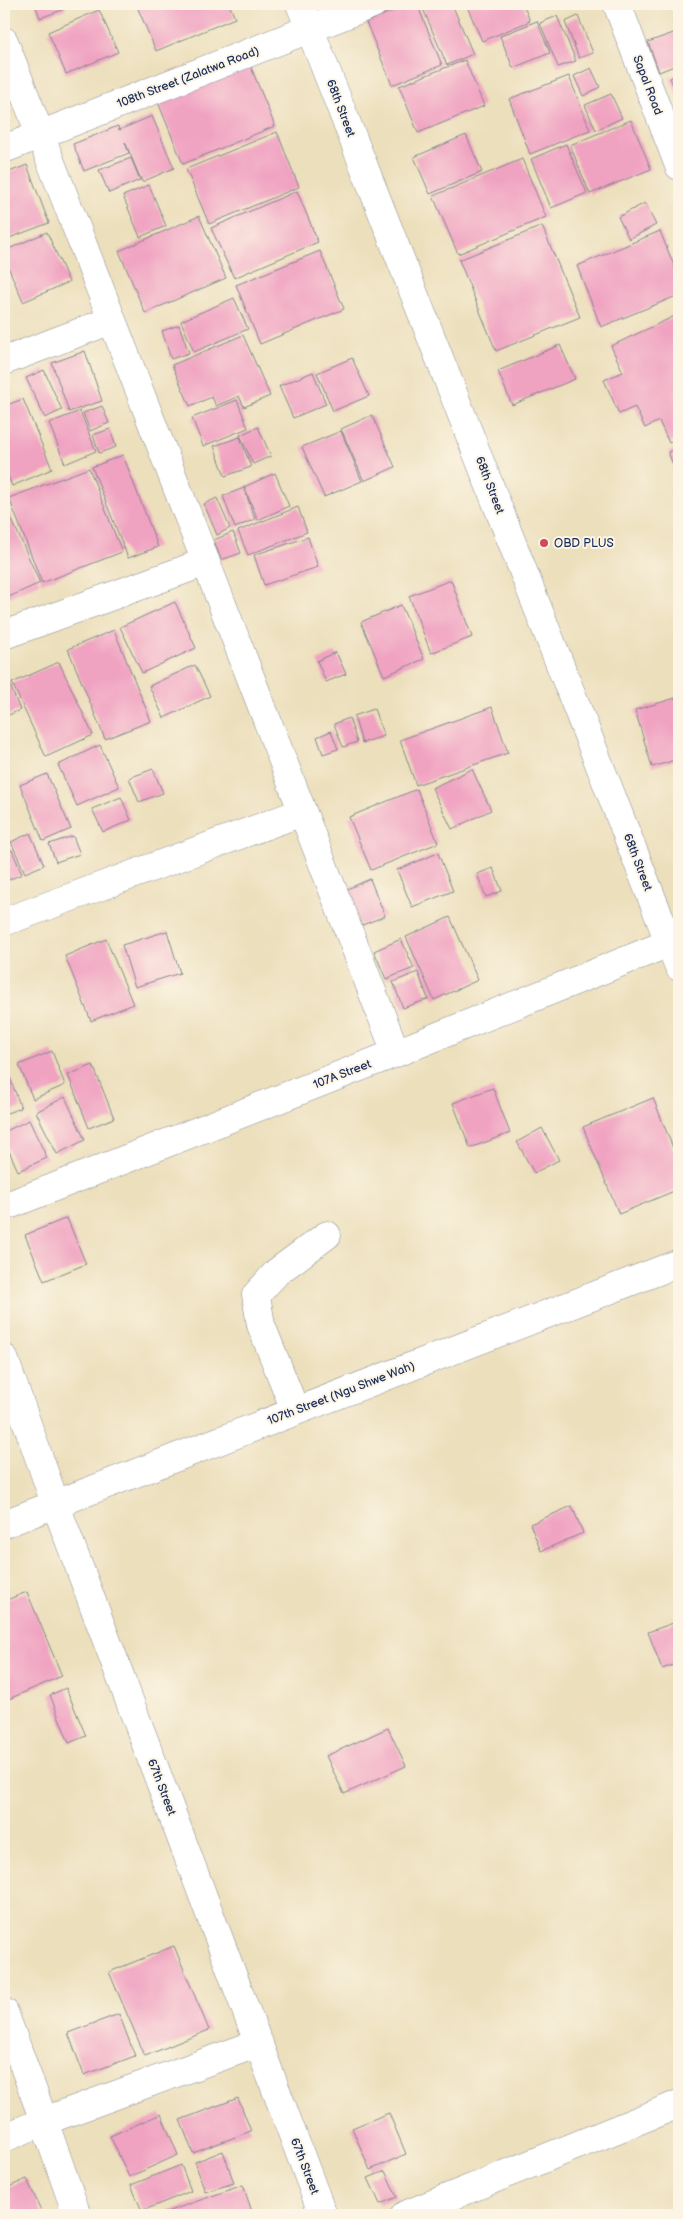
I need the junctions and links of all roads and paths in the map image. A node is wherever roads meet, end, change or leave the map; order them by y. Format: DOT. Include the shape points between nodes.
graph roads {
  1 [pos="300,4"];
  2 [pos="373,4"];
  3 [pos="617,4"];
  4 [pos="310,29"];
  5 [pos="4,41"];
  6 [pos="40,135"];
  7 [pos="4,149"];
  8 [pos="679,166"];
  9 [pos="112,320"];
  10 [pos="4,361"];
  11 [pos="206,562"];
  12 [pos="4,635"];
  13 [pos="302,812"];
  14 [pos="4,922"];
  15 [pos="676,949"];
  16 [pos="396,1053"];
  17 [pos="4,1207"];
  18 [pos="327,1235"];
  19 [pos="679,1263"];
  20 [pos="4,1358"];
  21 [pos="295,1410"];
  22 [pos="55,1503"];
  23 [pos="4,1524"];
  24 [pos="4,2012"];
  25 [pos="259,2043"];
  26 [pos="679,2104"];
  27 [pos="44,2122"];
  28 [pos="4,2138"];
  29 [pos="77,2215"];
  30 [pos="323,2215"];
  31 [pos="405,2215"];
  1 -- 4 [label="street, 68th Street"];
  2 -- 4 [label="street, 108th Street (Zalatwa Road)"];
  3 -- 8 [label="street, Sapal Road"];
  4 -- 6 [label="street, 108th Street (Zalatwa Road)"];
  4 -- 15 [label="street, 68th Street"];
  5 -- 6 [label="street"];
  6 -- 7 [label="street, 108th Street (Zalatwa Road)"];
  6 -- 9 [label="street"];
  9 -- 10 [label="street"];
  9 -- 11 [label="street"];
  11 -- 12 [label="street"];
  11 -- 13 [label="street"];
  13 -- 14 [label="street"];
  13 -- 16 [label="street"];
  15 -- 16 [label="street, 107A Street"];
  16 -- 17 [label="street, 107A Street"];
  18 -- 21 [label="street" via="277,1272 256,1295 260,1325"];
  19 -- 21 [label="street, 107th Street (Ngu Shwe Wah)"];
  20 -- 22 [label="street, 67th Street"];
  21 -- 22 [label="street, 107th Street (Ngu Shwe Wah)"];
  22 -- 23 [label="street, 107th Street (Ngu Shwe Wah)"];
  22 -- 25 [label="street, 67th Street"];
  24 -- 27 [label="street"];
  25 -- 27 [label="street"];
  25 -- 30 [label="street, 67th Street"];
  26 -- 31 [label="street"];
  27 -- 28 [label="street"];
  27 -- 29 [label="street"];
}
